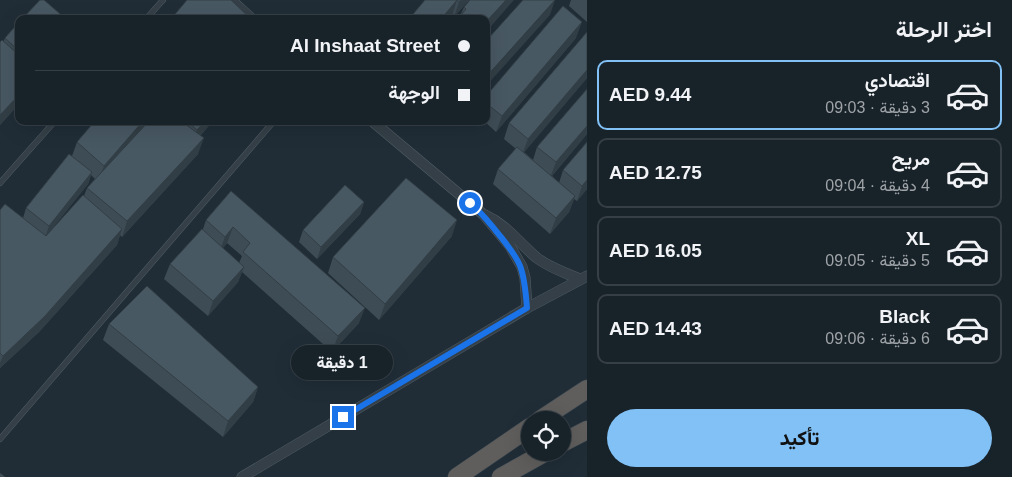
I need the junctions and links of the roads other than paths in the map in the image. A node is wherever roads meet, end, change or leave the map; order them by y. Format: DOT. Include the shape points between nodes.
graph roads {
  1 [pos="163,0"];
  2 [pos="231,0"];
  3 [pos="150,15"];
  4 [pos="248,15"];
  5 [pos="51,125"];
  6 [pos="271,125"];
  7 [pos="377,125"];
  8 [pos="0,183"];
  9 [pos="484,215"];
  10 [pos="584,277"];
  11 [pos="527,308"];
  12 [pos="587,390"];
  13 [pos="554,411"];
  14 [pos="587,430"];
  15 [pos="521,433"];
  16 [pos="0,438"];
  17 [pos="571,438"];
  18 [pos="530,461"];
  19 [pos="242,477"];
  20 [pos="457,477"];
  21 [pos="501,477"];
  1 -- 3 [label="lane"];
  2 -- 4 [label="street"];
  5 -- 8 [label="lane"];
  6 -- 16 [label="lane"];
  7 -- 9 [label="street"];
  9 -- 10 [label="street" via="508,229 537,258 554,268"];
  9 -- 11 [label="street" via="519,261 525,278"];
  10 -- 11 [label="street"];
  11 -- 19 [label="street"];
  12 -- 13 [label="highway"];
  14 -- 17 [label="highway"];
  15 -- 20 [label="highway"];
  18 -- 21 [label="highway"];
}
